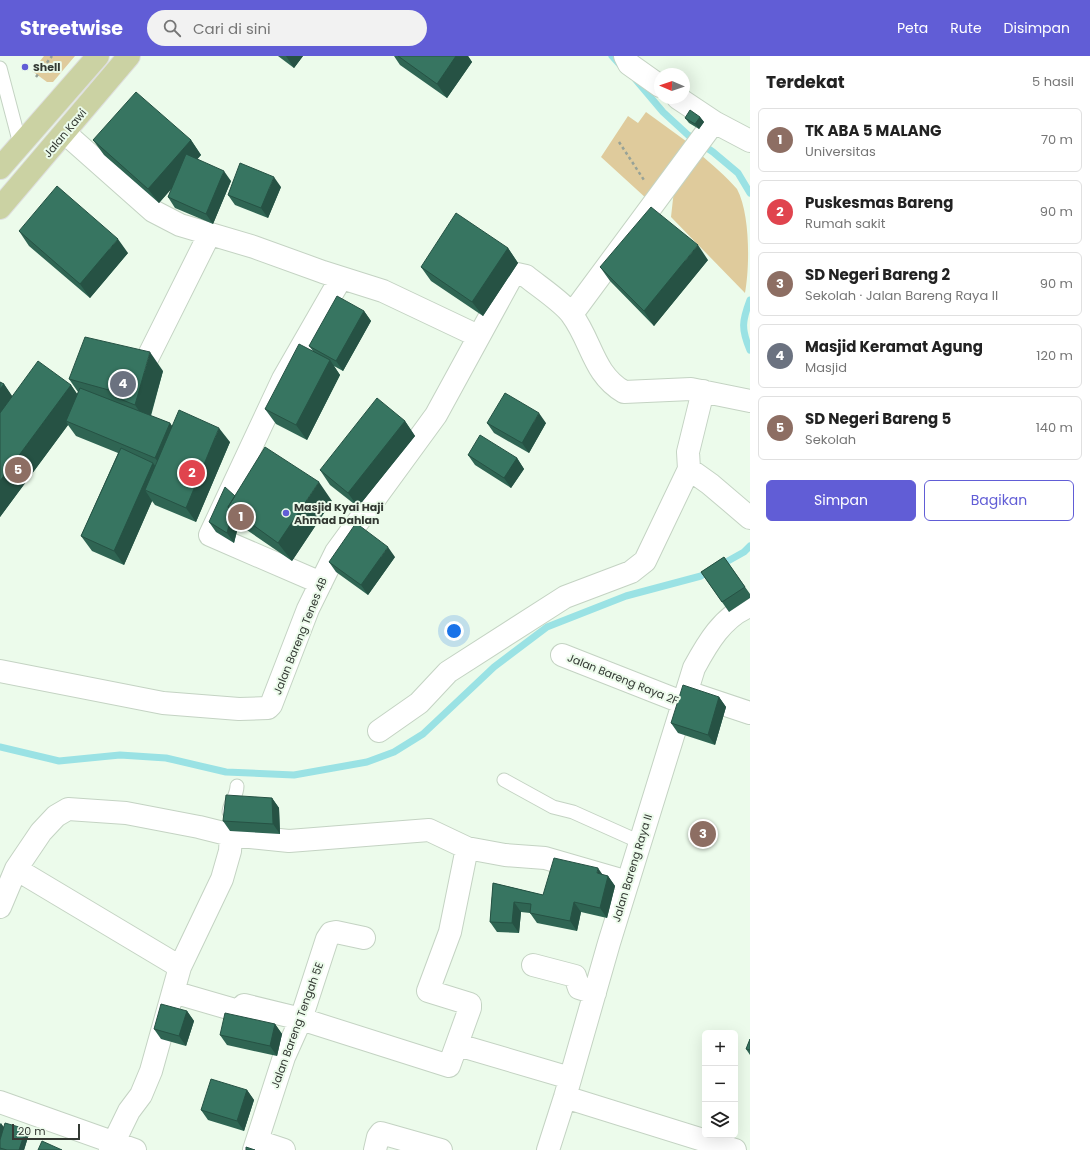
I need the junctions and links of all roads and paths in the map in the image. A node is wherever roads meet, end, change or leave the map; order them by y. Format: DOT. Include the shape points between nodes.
graph roads {
  1 [pos="52,56"];
  2 [pos="98,56"];
  3 [pos="129,56"];
  4 [pos="625,56"];
  5 [pos="0,68"];
  6 [pos="36,78"];
  7 [pos="654,82"];
  8 [pos="685,104"];
  9 [pos="710,126"];
  10 [pos="65,133"];
  11 [pos="750,141"];
  12 [pos="619,142"];
  13 [pos="20,144"];
  14 [pos="0,168"];
  15 [pos="660,196"];
  16 [pos="0,208"];
  17 [pos="209,235"];
  18 [pos="341,278"];
  19 [pos="572,314"];
  20 [pos="478,336"];
  21 [pos="145,363"];
  22 [pos="703,392"];
  23 [pos="750,401"];
  24 [pos="689,470"];
  25 [pos="748,509"];
  26 [pos="321,582"];
  27 [pos="750,606"];
  28 [pos="562,655"];
  29 [pos="0,671"];
  30 [pos="685,697"];
  31 [pos="750,713"];
  32 [pos="379,731"];
  33 [pos="504,780"];
  34 [pos="237,786"];
  35 [pos="229,835"];
  36 [pos="640,842"];
  37 [pos="467,848"];
  38 [pos="16,869"];
  39 [pos="628,882"];
  40 [pos="0,906"];
  41 [pos="364,938"];
  42 [pos="533,965"];
  43 [pos="180,967"];
  44 [pos="173,992"];
  45 [pos="595,993"];
  46 [pos="301,1019"];
  47 [pos="458,1045"];
  48 [pos="568,1088"];
  49 [pos="0,1102"];
  50 [pos="381,1142"];
  51 [pos="111,1146"];
  52 [pos="256,1146"];
  53 [pos="135,1150"];
  54 [pos="284,1150"];
  55 [pos="441,1150"];
  56 [pos="548,1150"];
  57 [pos="735,1150"];
  1 -- 6 [label="path"];
  2 -- 13 [label="main road"];
  3 -- 10 [label="main road, Jalan Kawi"];
  4 -- 7 [label="street" via="629,64"];
  5 -- 13 [label="lane"];
  8 -- 9 [label="street"];
  9 -- 11 [label="street"];
  9 -- 15 [label="street"];
  10 -- 16 [label="main road, Jalan Kawi"];
  10 -- 17 [label="street" via="153,211 180,225"];
  12 -- 15 [label="path" via="641,176"];
  13 -- 14 [label="main road"];
  15 -- 19 [label="street"];
  17 -- 18 [label="street" via="254,247"];
  17 -- 21 [label="street"];
  18 -- 20 [label="street" via="383,291"];
  18 -- 26 [label="street" via="283,379 210,535"];
  19 -- 20 [label="street, Jalan Bareng Tenes 4B" via="526,276 517,274 512,276"];
  19 -- 22 [label="street" via="596,363 615,387 624,392 691,389"];
  20 -- 26 [label="street, Jalan Bareng Tenes 4B" via="436,415 336,552"];
  22 -- 23 [label="street"];
  22 -- 24 [label="street" via="688,452"];
  24 -- 25 [label="street"];
  24 -- 32 [label="street" via="645,561 631,572 565,597 448,672 419,703"];
  26 -- 29 [label="street, Jalan Bareng Tenes 4B" via="308,609 272,705 268,708 239,709 163,703"];
  27 -- 30 [label="street, Jalan Bareng Raya II" via="743,609 708,642 694,668"];
  28 -- 30 [label="street, Jalan Bareng Raya 2F"];
  30 -- 31 [label="street, Jalan Bareng Raya 2F"];
  30 -- 36 [label="street, Jalan Bareng Raya II"];
  33 -- 36 [label="lane" via="553,807 573,812"];
  34 -- 35 [label="lane" via="237,793 230,804"];
  35 -- 37 [label="street" via="289,841 429,830"];
  35 -- 38 [label="street" via="126,813 68,810 56,816 41,832"];
  35 -- 43 [label="street" via="230,851 222,879"];
  36 -- 39 [label="street, Jalan Bareng Raya II"];
  37 -- 39 [label="street" via="505,855 545,858"];
  37 -- 47 [label="street" via="450,932 428,991 470,1004"];
  38 -- 40 [label="street"];
  38 -- 43 [label="street"];
  39 -- 45 [label="street, Jalan Bareng Raya II"];
  41 -- 46 [label="street, Jalan Bareng Tengah 5E" via="331,933"];
  42 -- 45 [label="street" via="575,976 580,988"];
  43 -- 44 [label="street"];
  44 -- 46 [label="street" via="242,1012 244,1005"];
  44 -- 51 [label="street" via="152,1071"];
  45 -- 48 [label="street, Jalan Bareng Raya II"];
  46 -- 47 [label="street" via="449,1066"];
  46 -- 52 [label="street, Jalan Bareng Tengah 5E" via="284,1057"];
  47 -- 48 [label="street"];
  48 -- 56 [label="street, Jalan Bareng Raya II"];
  48 -- 57 [label="street"];
  49 -- 51 [label="street"];
  50 -- 55 [label="street"];
  51 -- 53 [label="street"];
  52 -- 54 [label="street"];
}
